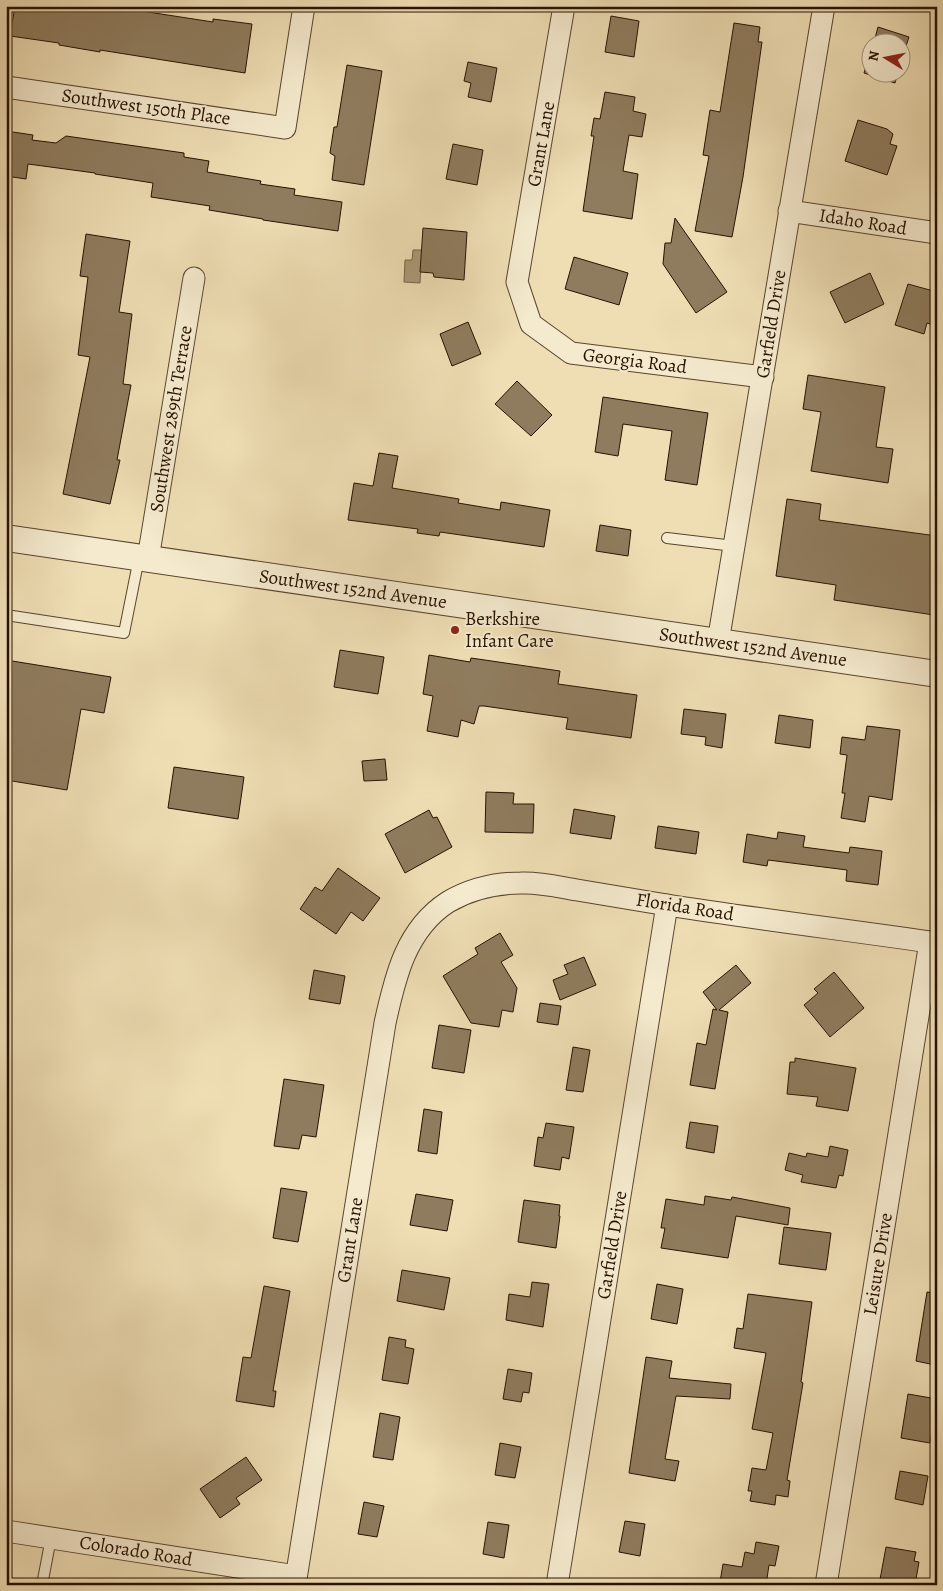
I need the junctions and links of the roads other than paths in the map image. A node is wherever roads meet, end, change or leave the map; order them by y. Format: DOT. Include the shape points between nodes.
graph roads {
  1 [pos="304,6"];
  2 [pos="564,6"];
  3 [pos="824,6"];
  4 [pos="6,86"];
  5 [pos="790,211"];
  6 [pos="937,233"];
  7 [pos="194,278"];
  8 [pos="517,282"];
  9 [pos="763,377"];
  10 [pos="6,538"];
  11 [pos="667,538"];
  12 [pos="734,546"];
  13 [pos="143,558"];
  14 [pos="6,614"];
  15 [pos="718,642"];
  16 [pos="937,674"];
  17 [pos="667,905"];
  18 [pos="439,909"];
  19 [pos="933,943"];
  20 [pos="6,1531"];
  21 [pos="51,1538"];
  22 [pos="295,1581"];
  23 [pos="42,1585"];
  24 [pos="557,1585"];
  25 [pos="826,1585"];
  1 -- 4 [label="street, Southwest 150th Place" via="285,128"];
  2 -- 8 [label="street, Grant Lane"];
  3 -- 5 [label="street, Garfield Drive"];
  5 -- 6 [label="street, Idaho Road"];
  5 -- 9 [label="street, Garfield Drive"];
  7 -- 13 [label="street, Southwest 289th Terrace"];
  8 -- 9 [label="street, Georgia Road" via="531,324 571,353"];
  9 -- 12 [label="street, Garfield Drive"];
  10 -- 13 [label="street, Southwest 152nd Avenue"];
  11 -- 12 [label="lane"];
  12 -- 15 [label="street, Garfield Drive"];
  13 -- 14 [label="lane" via="124,633"];
  13 -- 15 [label="street, Southwest 152nd Avenue"];
  15 -- 16 [label="street, Southwest 152nd Avenue"];
  17 -- 18 [label="street, Florida Road" via="522,882 472,891"];
  17 -- 19 [label="street, Florida Road"];
  17 -- 24 [label="street, Garfield Drive"];
  18 -- 22 [label="street, Grant Lane" via="410,943 388,1008"];
  19 -- 25 [label="street, Leisure Drive"];
  20 -- 21 [label="street, Colorado Road"];
  21 -- 22 [label="street, Colorado Road"];
  21 -- 23 [label="lane"];
}
